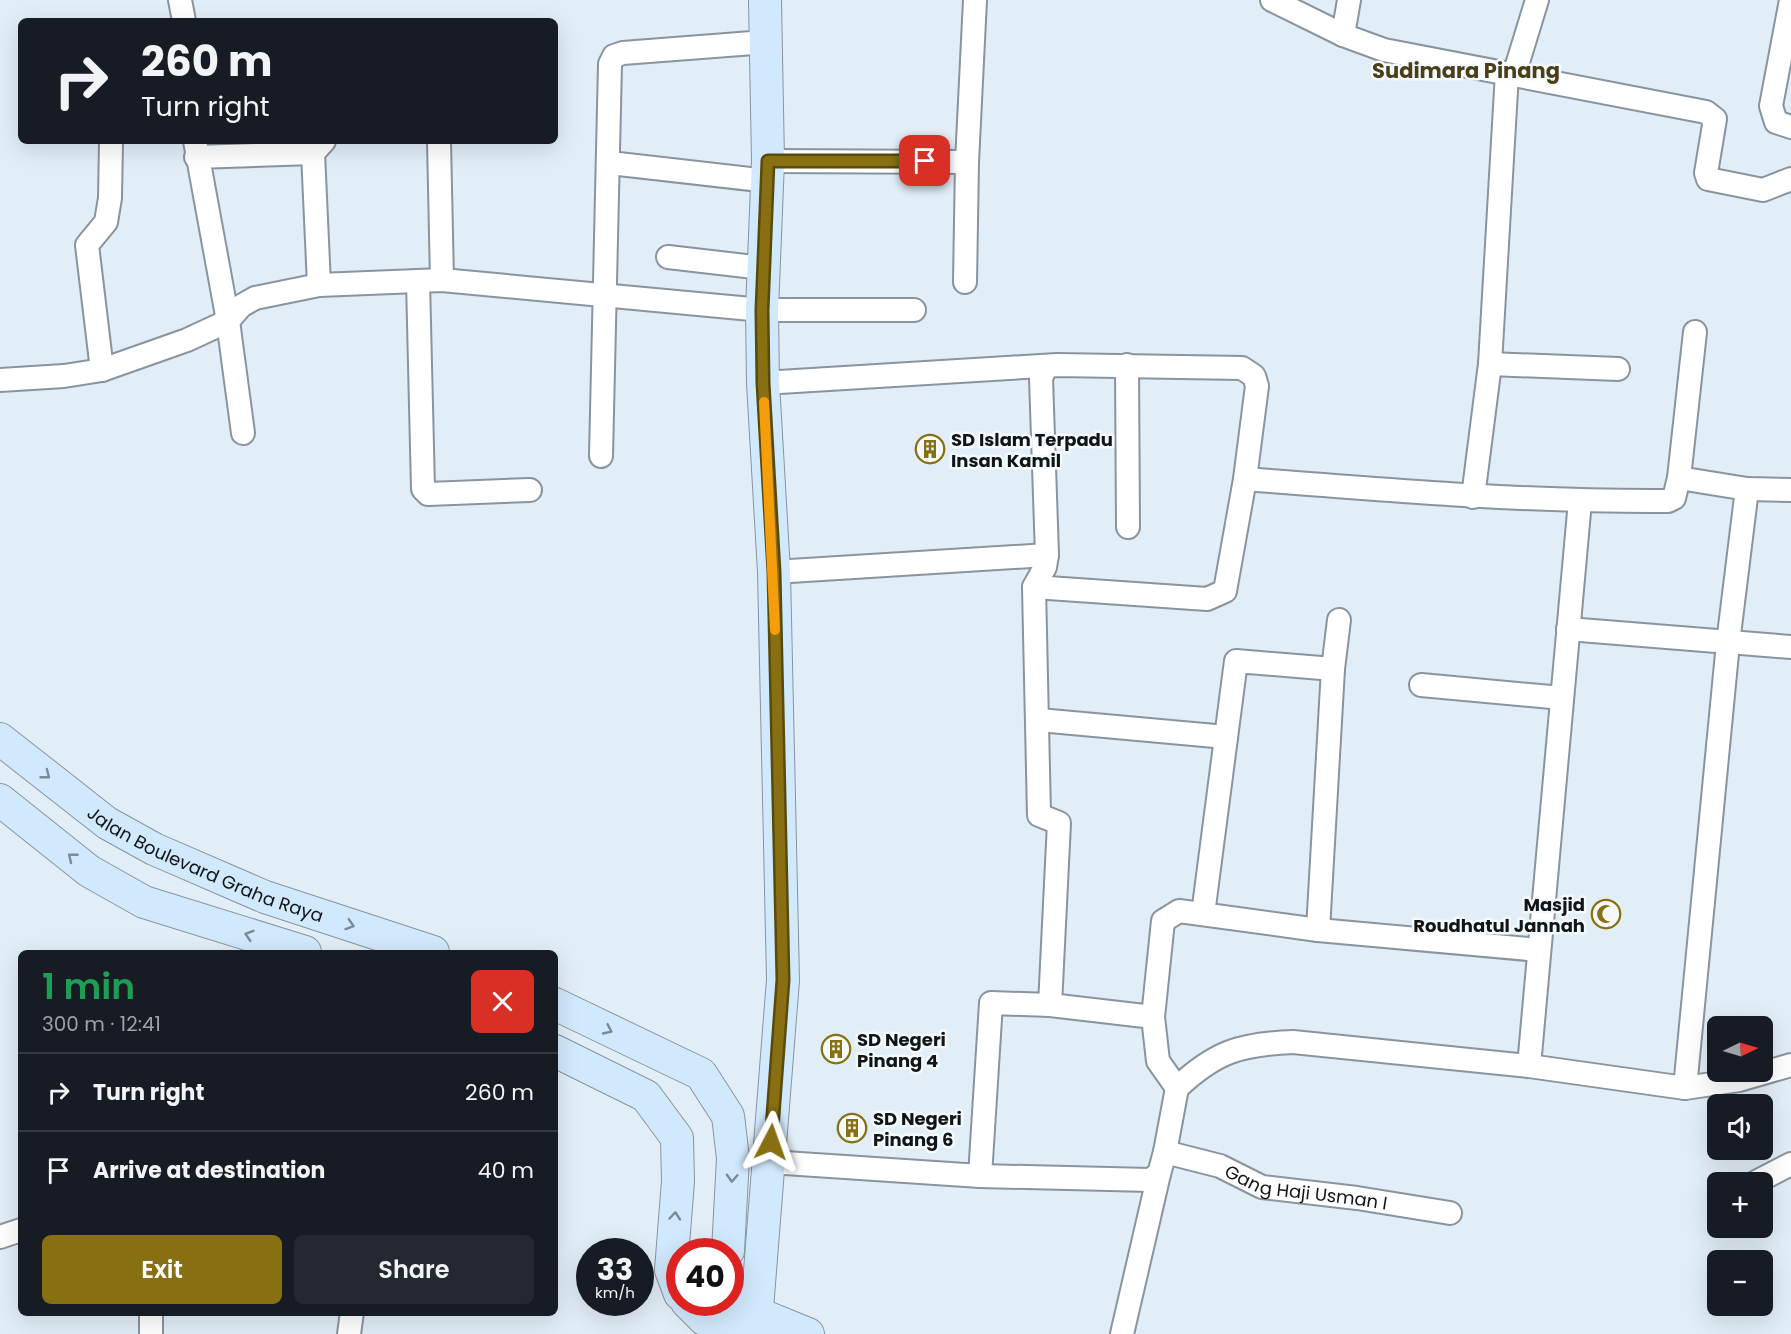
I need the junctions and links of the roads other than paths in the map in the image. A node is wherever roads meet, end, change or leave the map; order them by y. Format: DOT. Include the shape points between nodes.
graph roads {
  1 [pos="180,0"];
  2 [pos="765,0"];
  3 [pos="975,0"];
  4 [pos="1272,0"];
  5 [pos="1348,0"];
  6 [pos="1537,0"];
  7 [pos="1791,0"];
  8 [pos="183,18"];
  9 [pos="1343,35"];
  10 [pos="766,42"];
  11 [pos="1511,74"];
  12 [pos="1791,127"];
  13 [pos="111,144"];
  14 [pos="439,144"];
  15 [pos="319,147"];
  16 [pos="195,149"];
  17 [pos="968,162"];
  18 [pos="610,163"];
  19 [pos="768,171"];
  20 [pos="1791,179"];
  21 [pos="668,257"];
  22 [pos="763,268"];
  23 [pos="442,280"];
  24 [pos="418,281"];
  25 [pos="965,282"];
  26 [pos="319,285"];
  27 [pos="603,294"];
  28 [pos="762,310"];
  29 [pos="914,310"];
  30 [pos="228,321"];
  31 [pos="1695,332"];
  32 [pos="1490,364"];
  33 [pos="1127,365"];
  34 [pos="1046,367"];
  35 [pos="1618,369"];
  36 [pos="102,370"];
  37 [pos="0,380"];
  38 [pos="763,383"];
  39 [pos="243,433"];
  40 [pos="602,456"];
  41 [pos="1679,478"];
  42 [pos="1245,479"];
  43 [pos="1747,489"];
  44 [pos="530,490"];
  45 [pos="1791,490"];
  46 [pos="1473,497"];
  47 [pos="1580,501"];
  48 [pos="1128,526"];
  49 [pos="1047,555"];
  50 [pos="774,572"];
  51 [pos="1034,587"];
  52 [pos="1339,620"];
  53 [pos="1568,629"];
  54 [pos="1728,643"];
  55 [pos="1791,647"];
  56 [pos="1333,669"];
  57 [pos="1420,685"];
  58 [pos="1563,698"];
  59 [pos="1039,720"];
  60 [pos="1226,737"];
  61 [pos="0,739"];
  62 [pos="0,800"];
  63 [pos="1203,914"];
  64 [pos="1318,930"];
  65 [pos="299,950"];
  66 [pos="427,950"];
  67 [pos="1539,950"];
  68 [pos="558,1005"];
  69 [pos="1050,1005"];
  70 [pos="1153,1017"];
  71 [pos="558,1052"];
  72 [pos="1791,1065"];
  73 [pos="1529,1066"];
  74 [pos="1177,1088"];
  75 [pos="1685,1088"];
  76 [pos="770,1162"];
  77 [pos="1162,1163"];
  78 [pos="1791,1164"];
  79 [pos="1773,1173"];
  80 [pos="980,1176"];
  81 [pos="1450,1213"];
  82 [pos="18,1231"];
  83 [pos="0,1237"];
  84 [pos="674,1238"];
  85 [pos="729,1238"];
  86 [pos="744,1313"];
  87 [pos="151,1316"];
  88 [pos="351,1316"];
  89 [pos="701,1316"];
  90 [pos="756,1324"];
  91 [pos="152,1334"];
  92 [pos="349,1334"];
  93 [pos="730,1334"];
  94 [pos="808,1334"];
  95 [pos="1122,1334"];
  1 -- 8 [label="street"];
  2 -- 10 [label="main road"];
  3 -- 17 [label="street"];
  4 -- 9 [label="street"];
  5 -- 9 [label="street"];
  6 -- 11 [label="street"];
  7 -- 12 [label="street" via="1771,106 1776,122"];
  9 -- 11 [label="street" via="1384,50"];
  10 -- 18 [label="street" via="614,56 610,64"];
  10 -- 19 [label="main road"];
  11 -- 20 [label="street" via="1706,112 1715,119 1708,179 1763,190"];
  11 -- 32 [label="street"];
  13 -- 36 [label="street" via="106,222 87,245"];
  14 -- 23 [label="street"];
  15 -- 16 [label="street"];
  15 -- 26 [label="street"];
  16 -- 30 [label="street"];
  17 -- 19 [label="street"];
  17 -- 25 [label="street"];
  18 -- 19 [label="street"];
  18 -- 27 [label="street"];
  19 -- 22 [label="main road"];
  21 -- 22 [label="street"];
  22 -- 28 [label="main road"];
  23 -- 24 [label="street"];
  23 -- 27 [label="street"];
  24 -- 26 [label="street"];
  24 -- 44 [label="street" via="423,489 428,494"];
  26 -- 30 [label="street" via="255,298"];
  27 -- 28 [label="street"];
  27 -- 40 [label="street"];
  28 -- 29 [label="street"];
  28 -- 38 [label="main road"];
  30 -- 36 [label="street"];
  30 -- 39 [label="street"];
  31 -- 41 [label="street"];
  32 -- 35 [label="street"];
  32 -- 46 [label="street"];
  33 -- 34 [label="street"];
  33 -- 42 [label="street" via="1242,368 1254,376 1257,386"];
  33 -- 48 [label="street"];
  34 -- 38 [label="street"];
  34 -- 49 [label="street" via="1041,378"];
  36 -- 37 [label="street"];
  38 -- 50 [label="main road"];
  41 -- 43 [label="street"];
  41 -- 47 [label="street" via="1674,498 1668,501"];
  42 -- 46 [label="street"];
  42 -- 51 [label="street" via="1225,591 1218,596 1162,598"];
  43 -- 45 [label="street"];
  43 -- 54 [label="street"];
  46 -- 47 [label="street"];
  47 -- 53 [label="street"];
  49 -- 50 [label="street"];
  49 -- 51 [label="street"];
  50 -- 76 [label="main road" via="783,980"];
  51 -- 59 [label="street"];
  52 -- 56 [label="street"];
  53 -- 54 [label="street"];
  53 -- 58 [label="street"];
  54 -- 55 [label="street"];
  54 -- 75 [label="street"];
  56 -- 60 [label="street" via="1236,661"];
  56 -- 64 [label="street"];
  57 -- 58 [label="street"];
  58 -- 67 [label="street"];
  59 -- 60 [label="street"];
  59 -- 69 [label="street" via="1039,815 1059,823"];
  60 -- 63 [label="street"];
  61 -- 66 [label="main road, Jalan Boulevard Graha Raya, one-way" via="107,823 154,849 266,897"];
  65 -- 62 [label="main road, one-way" via="144,902 89,871"];
  63 -- 64 [label="street"];
  63 -- 70 [label="street" via="1179,911 1163,921"];
  64 -- 67 [label="street"];
  67 -- 73 [label="street"];
  68 -- 85 [label="main road, one-way" via="701,1074 728,1116 733,1158"];
  69 -- 70 [label="street"];
  69 -- 80 [label="street" via="991,1003"];
  70 -- 74 [label="street" via="1158,1060"];
  84 -- 71 [label="main road, one-way" via="677,1138 646,1096"];
  72 -- 75 [label="street" via="1739,1080"];
  73 -- 74 [label="street" via="1293,1042 1261,1043 1215,1057"];
  73 -- 75 [label="street"];
  74 -- 77 [label="street"];
  76 -- 80 [label="street"];
  76 -- 90 [label="main road"];
  77 -- 80 [label="street" via="1150,1179"];
  77 -- 81 [label="street, Gang Haji Usman I" via="1220,1166 1263,1187"];
  77 -- 95 [label="street"];
  78 -- 79 [label="street"];
  82 -- 83 [label="street"];
  86 -- 90 [label="main road"];
  87 -- 91 [label="street"];
  88 -- 92 [label="street"];
  89 -- 93 [label="main road"];
  90 -- 94 [label="main road"];
}
